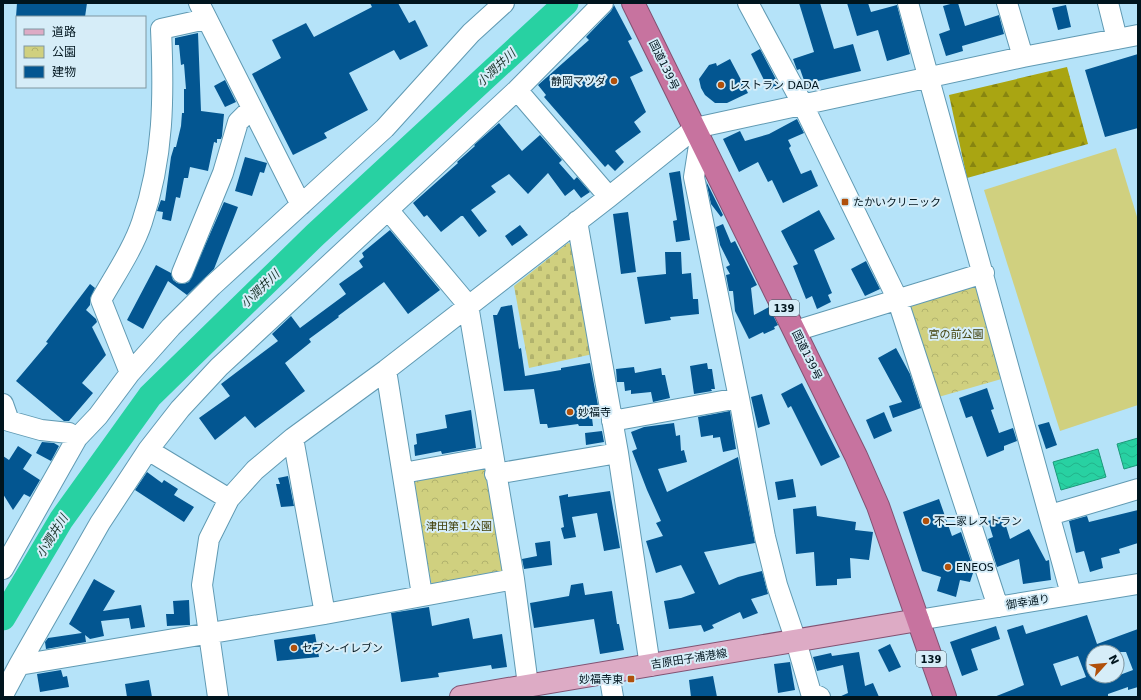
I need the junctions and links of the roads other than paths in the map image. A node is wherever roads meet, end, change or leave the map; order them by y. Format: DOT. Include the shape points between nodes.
graph roads {
  1 [pos="504,3"];
  2 [pos="603,3"];
  3 [pos="633,3"];
  4 [pos="748,3"];
  5 [pos="908,3"];
  6 [pos="1007,3"];
  7 [pos="1108,3"];
  8 [pos="202,11"];
  9 [pos="1138,34"];
  10 [pos="1117,39"];
  11 [pos="1023,57"];
  12 [pos="928,77"];
  13 [pos="517,90"];
  14 [pos="802,103"];
  15 [pos="252,109"];
  16 [pos="697,134"];
  17 [pos="609,197"];
  18 [pos="301,205"];
  19 [pos="389,211"];
  20 [pos="578,221"];
  21 [pos="182,273"];
  22 [pos="984,273"];
  23 [pos="897,298"];
  24 [pos="468,305"];
  25 [pos="795,331"];
  26 [pos="386,370"];
  27 [pos="130,373"];
  28 [pos="739,398"];
  29 [pos="3,404"];
  30 [pos="612,421"];
  31 [pos="77,438"];
  32 [pos="293,438"];
  33 [pos="148,450"];
  34 [pos="618,453"];
  35 [pos="494,466"];
  36 [pos="403,473"];
  37 [pos="1138,489"];
  38 [pos="229,499"];
  39 [pos="1050,515"];
  40 [pos="3,569"];
  41 [pos="514,579"];
  42 [pos="1138,584"];
  43 [pos="1071,594"];
  44 [pos="422,595"];
  45 [pos="998,607"];
  46 [pos="325,614"];
  47 [pos="918,620"];
  48 [pos="208,633"];
  49 [pos="796,641"];
  50 [pos="18,665"];
  51 [pos="650,666"];
  52 [pos="609,673"];
  53 [pos="528,686"];
  54 [pos="3,696"];
  55 [pos="812,696"];
  56 [pos="218,697"];
  57 [pos="461,697"];
  58 [pos="613,697"];
  59 [pos="945,697"];
  1 -- 18 [label="street" via="471,33 385,128"];
  2 -- 13 [label="street"];
  3 -- 16 [label="highway, 国道139号 / 139"];
  4 -- 14 [label="street"];
  5 -- 12 [label="street"];
  6 -- 11 [label="street"];
  7 -- 10 [label="street"];
  8 -- 15 [label="street"];
  8 -- 27 [label="street" via="161,29 164,88 162,132 152,186 142,223 101,300"];
  9 -- 10 [label="street"];
  10 -- 11 [label="street"];
  11 -- 12 [label="street"];
  12 -- 14 [label="street"];
  12 -- 22 [label="street"];
  13 -- 17 [label="street"];
  13 -- 19 [label="street"];
  14 -- 16 [label="street"];
  14 -- 23 [label="street"];
  15 -- 18 [label="street"];
  15 -- 21 [label="street" via="238,122 223,173"];
  16 -- 17 [label="street"];
  16 -- 25 [label="highway, 国道139号 / 139"];
  16 -- 28 [label="street" via="694,177"];
  17 -- 20 [label="street"];
  18 -- 27 [label="street" via="212,286"];
  19 -- 24 [label="street"];
  19 -- 33 [label="street" via="220,367 180,409"];
  20 -- 24 [label="street"];
  20 -- 30 [label="street"];
  22 -- 23 [label="street"];
  22 -- 39 [label="street"];
  23 -- 25 [label="street"];
  23 -- 45 [label="street"];
  24 -- 26 [label="street"];
  24 -- 35 [label="street"];
  25 -- 47 [label="highway, 国道139号 / 139" via="878,506"];
  26 -- 32 [label="street"];
  26 -- 36 [label="street"];
  27 -- 31 [label="street" via="98,416"];
  28 -- 30 [label="street"];
  28 -- 49 [label="street" via="765,537 777,585"];
  29 -- 31 [label="street" via="9,421 41,430 70,433"];
  30 -- 34 [label="street"];
  31 -- 40 [label="street"];
  32 -- 38 [label="street" via="255,470"];
  32 -- 46 [label="street"];
  33 -- 38 [label="street"];
  33 -- 50 [label="street" via="100,523"];
  34 -- 35 [label="street"];
  34 -- 51 [label="street"];
  35 -- 36 [label="street"];
  35 -- 41 [label="street"];
  36 -- 44 [label="street"];
  37 -- 39 [label="street"];
  38 -- 48 [label="street" via="209,539 202,585"];
  39 -- 43 [label="street"];
  41 -- 44 [label="street"];
  41 -- 53 [label="street"];
  42 -- 43 [label="street, 御幸通り"];
  43 -- 45 [label="street, 御幸通り"];
  44 -- 46 [label="street"];
  45 -- 47 [label="street, 御幸通り"];
  46 -- 48 [label="street"];
  47 -- 49 [label="main road, 吉原田子浦港線"];
  47 -- 59 [label="highway, 国道139号 / 139"];
  48 -- 50 [label="street"];
  48 -- 56 [label="street"];
  49 -- 51 [label="main road, 吉原田子浦港線"];
  49 -- 55 [label="street"];
  50 -- 54 [label="street"];
  51 -- 52 [label="main road, 吉原田子浦港線"];
  52 -- 53 [label="main road, 吉原田子浦港線"];
  52 -- 58 [label="street"];
  53 -- 57 [label="main road, 吉原田子浦港線"];
}
